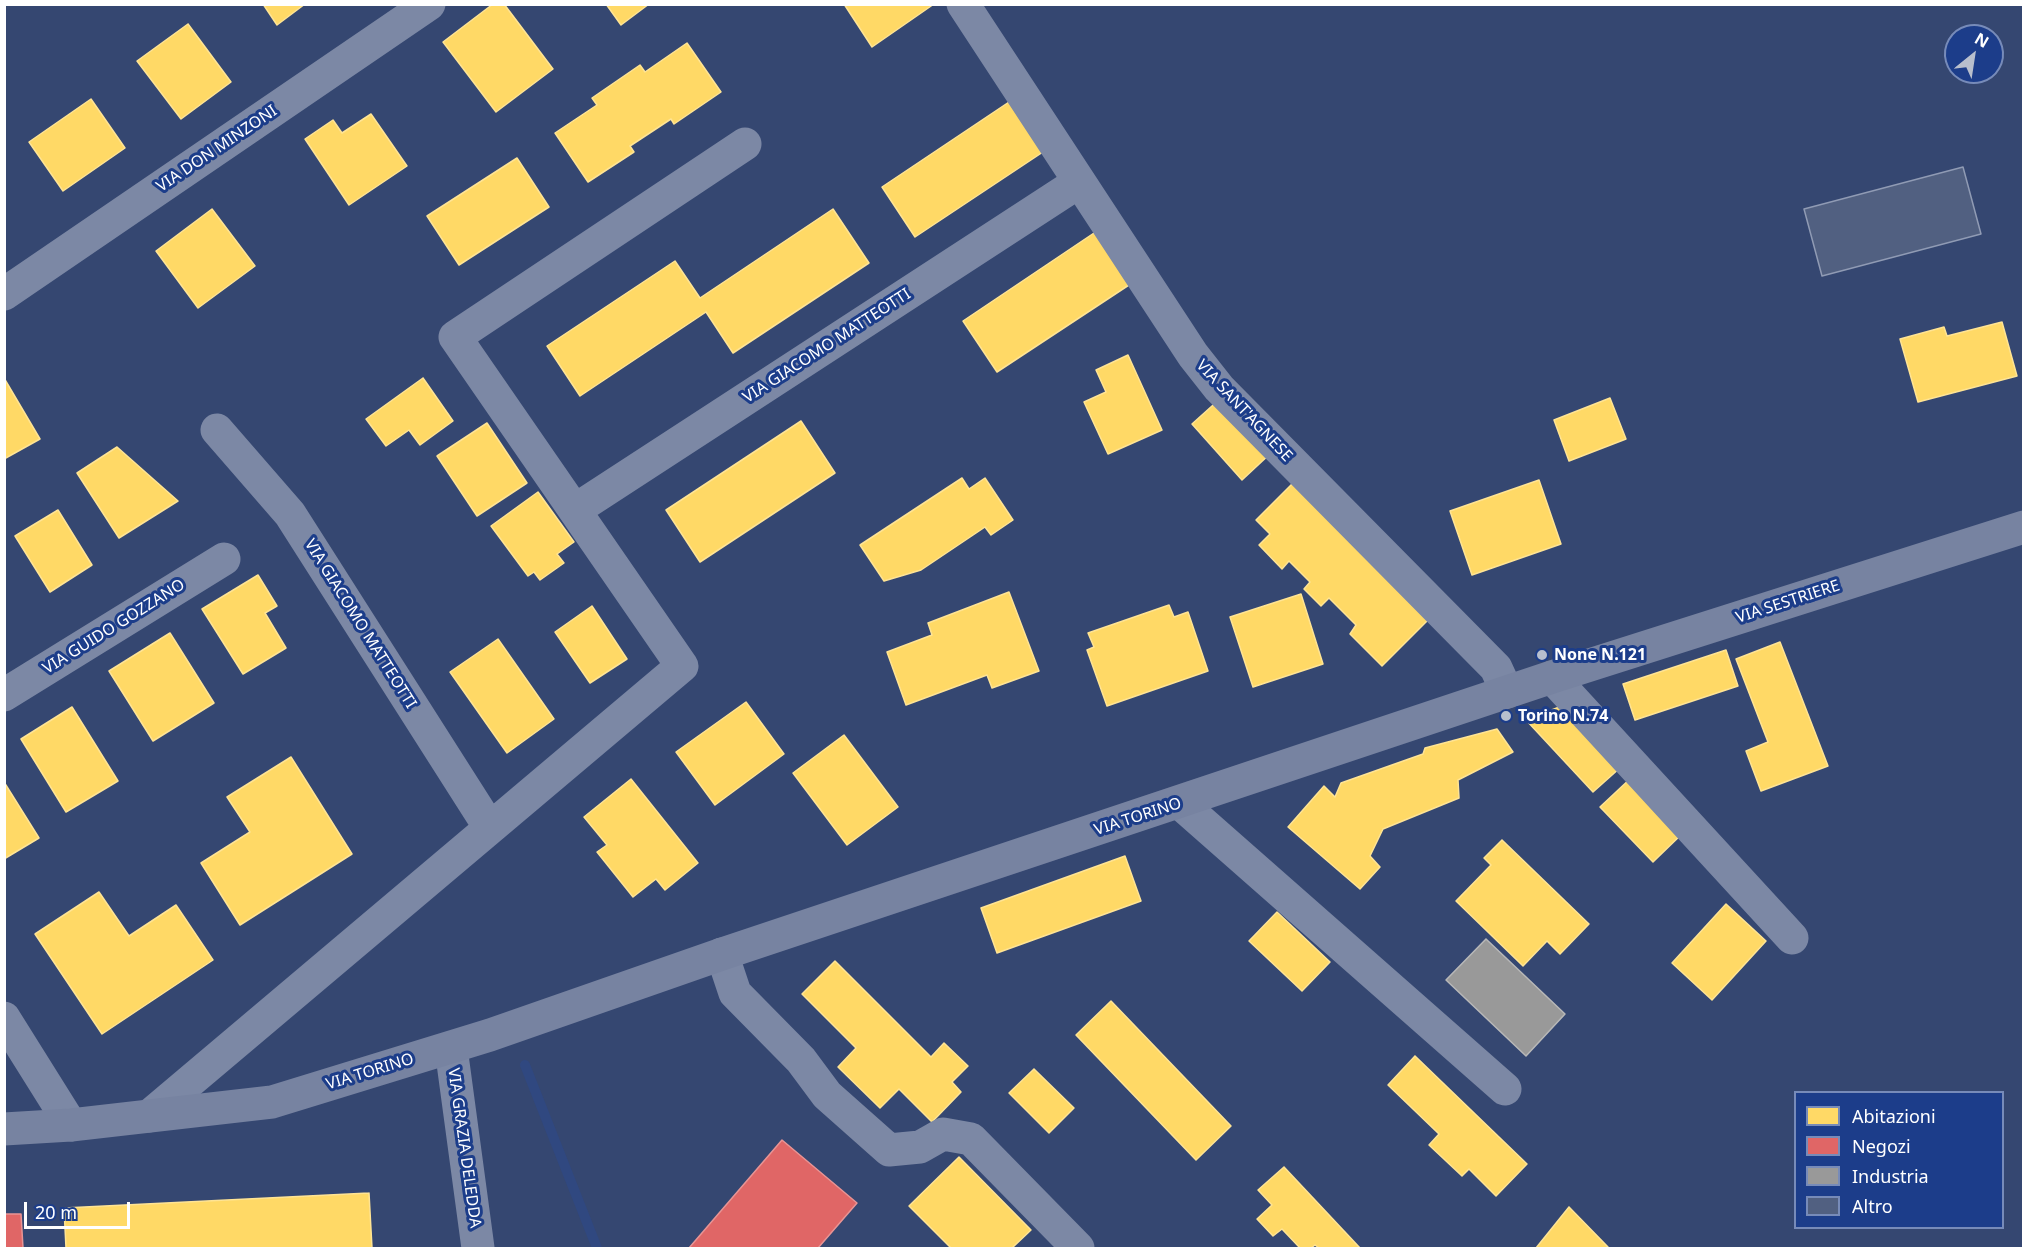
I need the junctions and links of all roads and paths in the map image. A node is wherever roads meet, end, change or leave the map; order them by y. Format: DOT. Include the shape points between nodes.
graph roads {
  1 [pos="429,4"];
  2 [pos="963,4"];
  3 [pos="745,144"];
  4 [pos="1079,182"];
  5 [pos="4,294"];
  6 [pos="218,430"];
  7 [pos="575,510"];
  8 [pos="2024,526"];
  9 [pos="224,559"];
  10 [pos="1552,677"];
  11 [pos="1507,692"];
  12 [pos="4,695"];
  13 [pos="1180,803"];
  14 [pos="490,828"];
  15 [pos="1792,938"];
  16 [pos="722,954"];
  17 [pos="4,1018"];
  18 [pos="451,1048"];
  19 [pos="1505,1089"];
  20 [pos="149,1116"];
  21 [pos="71,1125"];
  22 [pos="4,1129"];
  23 [pos="478,1248"];
  24 [pos="1078,1248"];
  1 -- 5 [label="street, VIA DON MINZONI"];
  2 -- 4 [label="street, VIA SANT'AGNESE"];
  3 -- 7 [label="street" via="455,337"];
  4 -- 7 [label="street, VIA GIACOMO MATTEOTTI"];
  4 -- 11 [label="street, VIA SANT'AGNESE" via="1166,317 1219,388 1496,668"];
  6 -- 14 [label="street, VIA GIACOMO MATTEOTTI" via="290,514"];
  7 -- 14 [label="street" via="682,666"];
  8 -- 10 [label="main road, VIA SESTRIERE"];
  9 -- 12 [label="street, VIA GUIDO GOZZANO"];
  10 -- 11 [label="main road, VIA TORINO"];
  10 -- 15 [label="street"];
  11 -- 13 [label="main road, VIA TORINO"];
  13 -- 16 [label="main road, VIA TORINO"];
  13 -- 19 [label="street"];
  14 -- 20 [label="street"];
  16 -- 18 [label="main road, VIA TORINO"];
  16 -- 24 [label="street" via="735,993 801,1060 827,1095 889,1150 920,1147 943,1134 971,1139"];
  17 -- 21 [label="street"];
  18 -- 20 [label="main road, VIA TORINO" via="272,1102"];
  18 -- 23 [label="street, VIA GRAZIA DELEDDA"];
  20 -- 21 [label="main road, VIA TORINO"];
  21 -- 22 [label="main road, VIA TORINO"];
}
